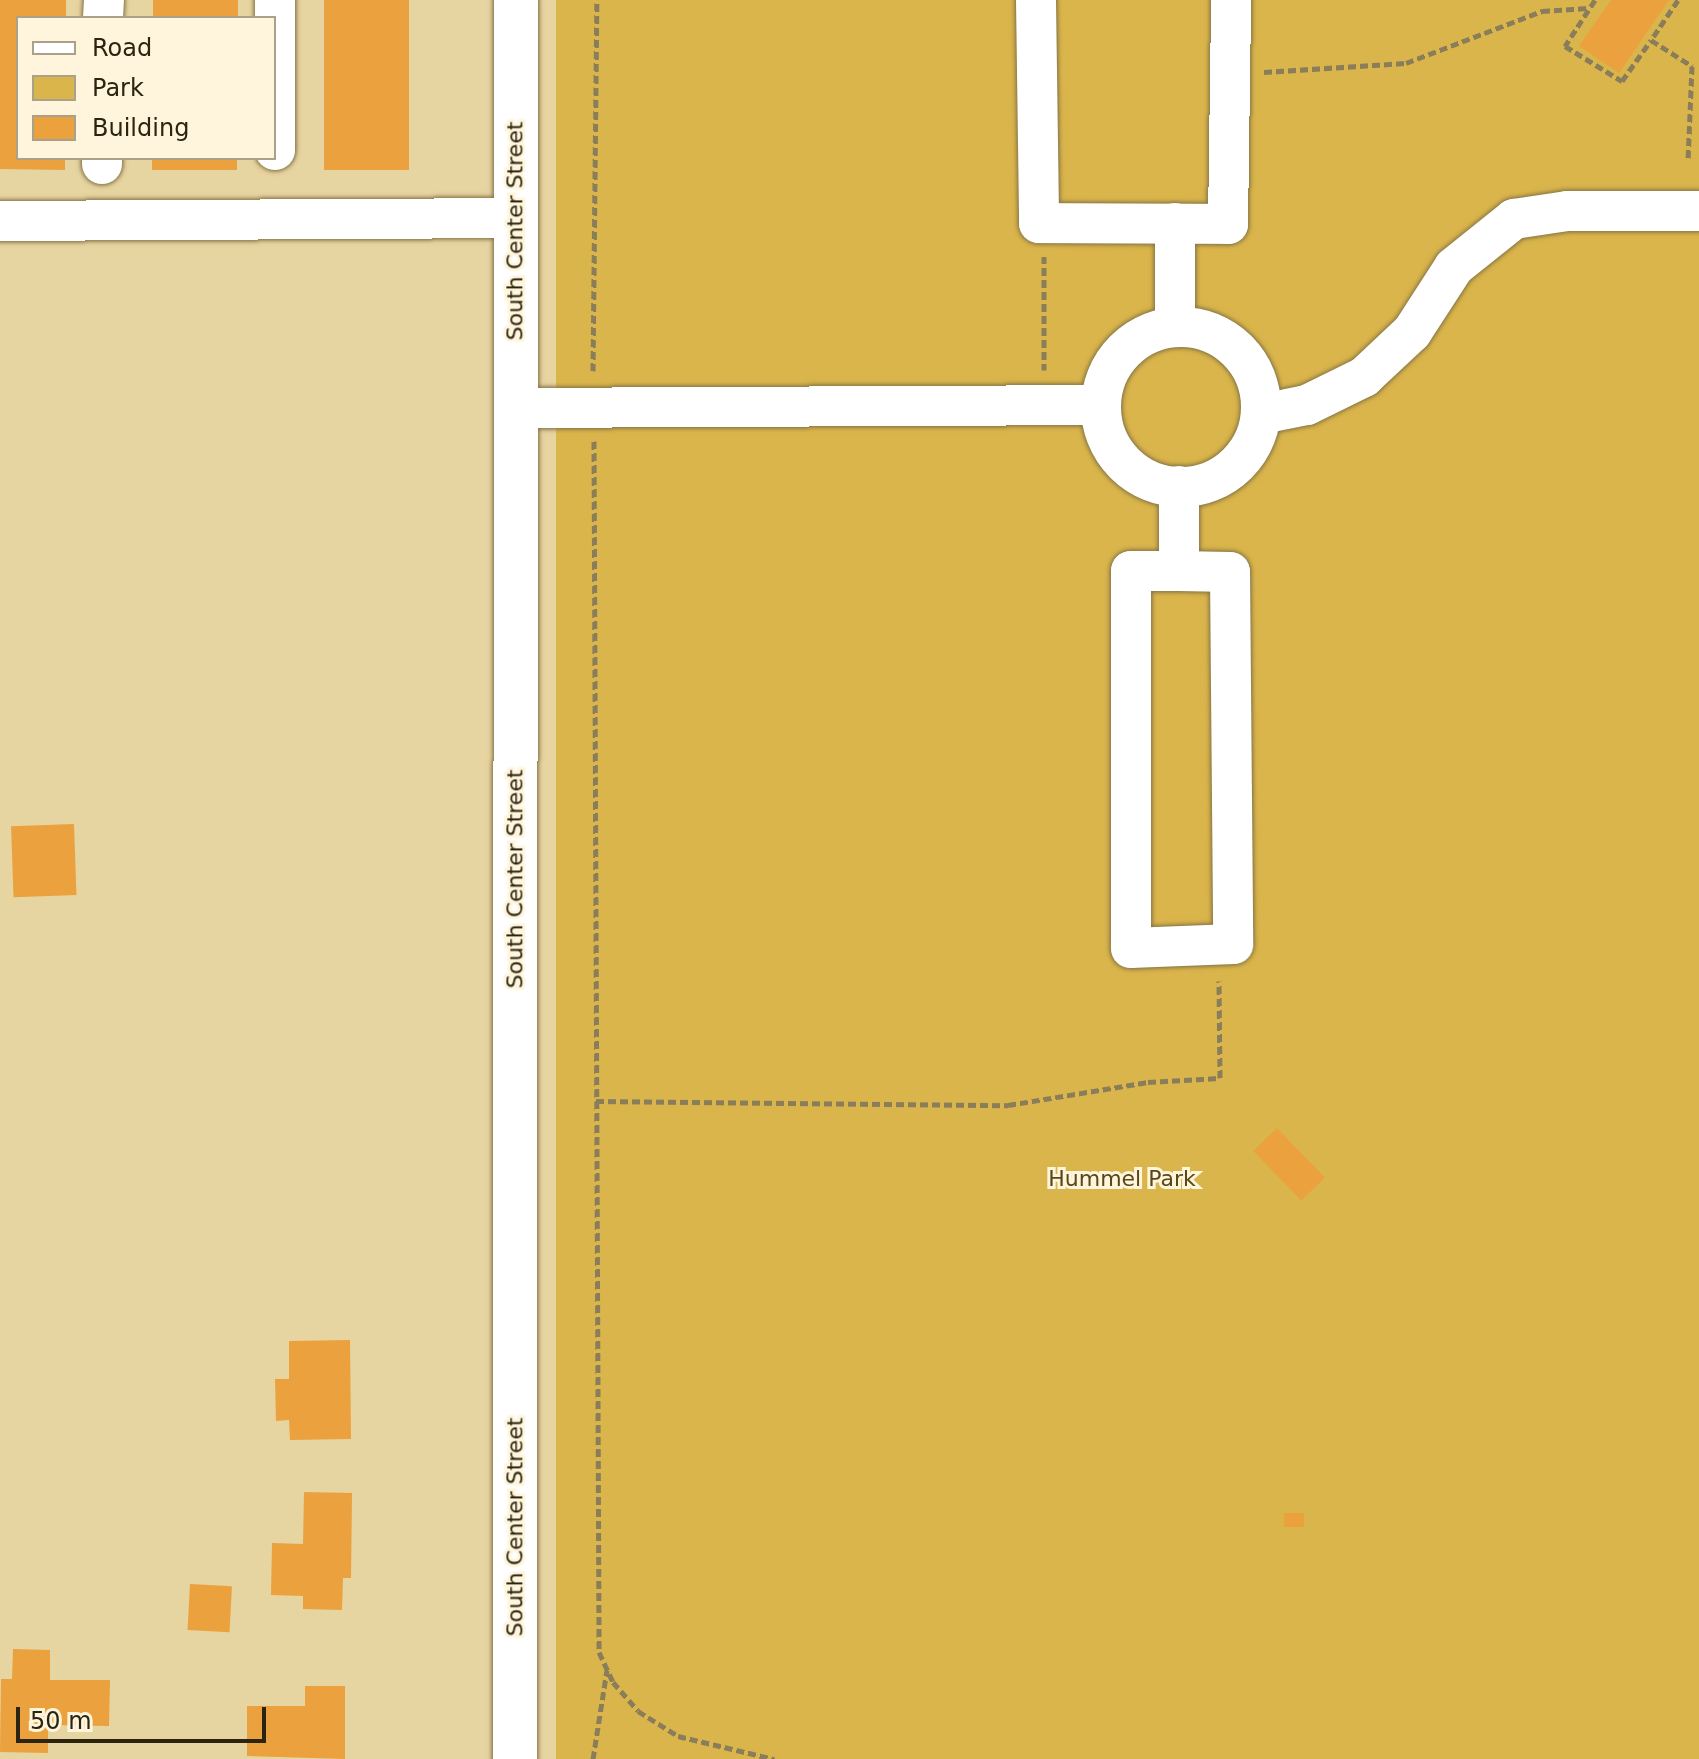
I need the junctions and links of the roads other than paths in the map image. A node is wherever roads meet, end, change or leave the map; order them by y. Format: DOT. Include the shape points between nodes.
graph roads {
  1 [pos="516,0"];
  2 [pos="1036,0"];
  3 [pos="1231,0"];
  4 [pos="1699,211"];
  5 [pos="515,218"];
  6 [pos="0,221"];
  7 [pos="1175,223"];
  8 [pos="1175,326"];
  9 [pos="1100,405"];
  10 [pos="515,408"];
  11 [pos="1262,414"];
  12 [pos="1179,486"];
  13 [pos="1179,571"];
  14 [pos="515,1759"];
  1 -- 5 [label="main road, South Center Street"];
  2 -- 7 [label="street" via="1039,223"];
  3 -- 7 [label="street" via="1228,224"];
  4 -- 11 [label="street" via="1567,211 1514,219 1454,267 1412,332 1364,377 1307,405"];
  5 -- 6 [label="street"];
  5 -- 10 [label="main road, South Center Street"];
  7 -- 8 [label="street"];
  8 -- 9 [label="street" via="1136,339 1117,357"];
  8 -- 11 [label="street" via="1211,331 1233,345 1260,387"];
  9 -- 10 [label="street"];
  9 -- 12 [label="street" via="1104,432 1117,456 1137,475"];
  10 -- 14 [label="main road, South Center Street"];
  11 -- 12 [label="street" via="1255,440 1239,463 1217,479"];
  12 -- 13 [label="street"];
  13 -- 13 [label="street" via="1230,572 1233,944 1131,948 1131,571"];
}
